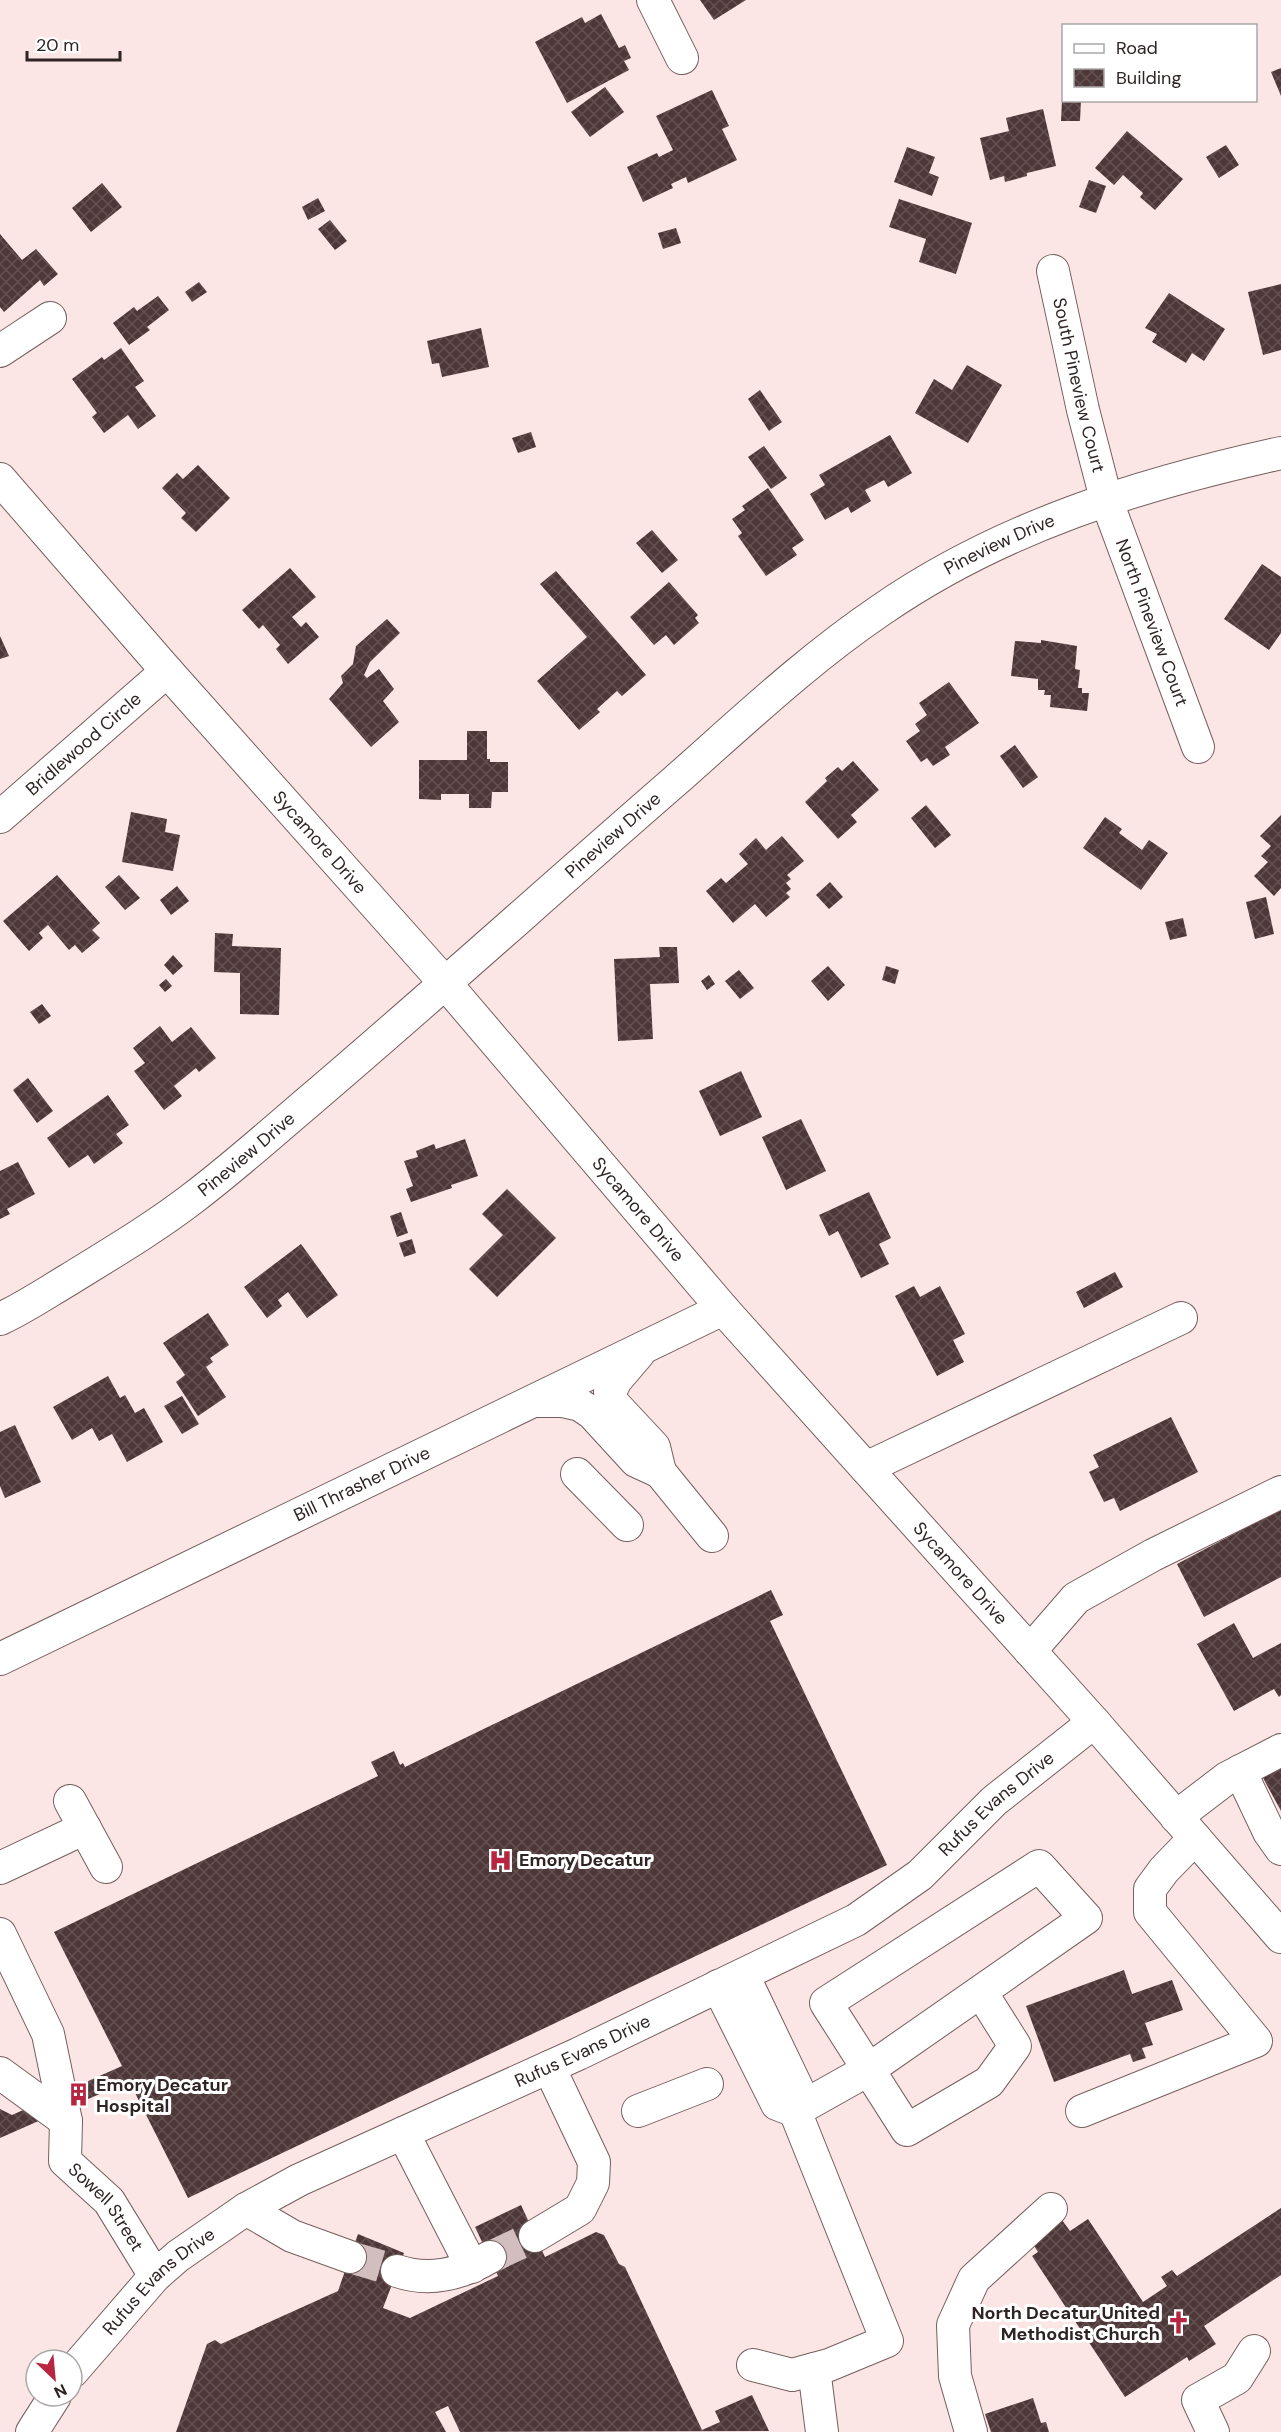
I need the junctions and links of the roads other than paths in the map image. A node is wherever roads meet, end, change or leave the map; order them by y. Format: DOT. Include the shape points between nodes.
graph roads {
  1 [pos="653,0"];
  2 [pos="682,58"];
  3 [pos="1053,272"];
  4 [pos="50,318"];
  5 [pos="0,351"];
  6 [pos="1281,453"];
  7 [pos="0,479"];
  8 [pos="1106,499"];
  9 [pos="167,671"];
  10 [pos="1198,747"];
  11 [pos="0,817"];
  12 [pos="446,984"];
  13 [pos="723,1309"];
  14 [pos="1180,1318"];
  15 [pos="0,1319"];
  16 [pos="646,1346"];
  17 [pos="532,1401"];
  18 [pos="866,1468"];
  19 [pos="660,1472"];
  20 [pos="576,1474"];
  21 [pos="1281,1492"];
  22 [pos="627,1525"];
  23 [pos="712,1536"];
  24 [pos="1030,1651"];
  25 [pos="0,1659"];
  26 [pos="1094,1722"];
  27 [pos="1281,1750"];
  28 [pos="1240,1771"];
  29 [pos="77,1813"];
  30 [pos="1185,1828"];
  31 [pos="0,1845"];
  32 [pos="1281,1849"];
  33 [pos="106,1867"];
  34 [pos="0,1868"];
  35 [pos="0,1934"];
  36 [pos="1281,1937"];
  37 [pos="730,1981"];
  38 [pos="981,1992"];
  39 [pos="549,2067"];
  40 [pos="868,2070"];
  41 [pos="0,2073"];
  42 [pos="707,2084"];
  43 [pos="639,2111"];
  44 [pos="795,2111"];
  45 [pos="1082,2111"];
  46 [pos="66,2121"];
  47 [pos="404,2133"];
  48 [pos="246,2208"];
  49 [pos="1051,2209"];
  50 [pos="535,2236"];
  51 [pos="350,2257"];
  52 [pos="397,2271"];
  53 [pos="155,2276"];
  54 [pos="1254,2351"];
  55 [pos="84,2358"];
  56 [pos="753,2365"];
  57 [pos="814,2369"];
  58 [pos="47,2408"];
  59 [pos="32,2432"];
  60 [pos="822,2432"];
  61 [pos="971,2432"];
  62 [pos="1213,2432"];
  1 -- 2 [label="street"];
  3 -- 8 [label="street, South Pineview Court"];
  4 -- 5 [label="street"];
  6 -- 8 [label="street, Pineview Drive"];
  7 -- 9 [label="street, Sycamore Drive"];
  8 -- 10 [label="street, North Pineview Court"];
  8 -- 12 [label="street, Pineview Drive" via="1026,529 881,609 763,704"];
  9 -- 11 [label="street, Bridlewood Circle"];
  9 -- 12 [label="street, Sycamore Drive"];
  12 -- 13 [label="street, Sycamore Drive"];
  12 -- 15 [label="street, Pineview Drive" via="192,1200 106,1257"];
  13 -- 16 [label="street, Bill Thrasher Drive"];
  13 -- 18 [label="street, Sycamore Drive"];
  14 -- 18 [label="street" via="970,1432"];
  16 -- 17 [label="street, Bill Thrasher Drive"];
  16 -- 19 [label="street" via="610,1392 612,1402 654,1447"];
  17 -- 19 [label="street" via="580,1405 636,1461"];
  17 -- 25 [label="street, Bill Thrasher Drive"];
  18 -- 24 [label="street, Sycamore Drive"];
  19 -- 23 [label="street"];
  20 -- 22 [label="street"];
  21 -- 24 [label="street" via="1077,1598"];
  24 -- 26 [label="street, Sycamore Drive"];
  26 -- 30 [label="street, Sycamore Drive"];
  26 -- 37 [label="street, Rufus Evans Drive" via="994,1801 920,1875 856,1920"];
  27 -- 28 [label="street"];
  28 -- 30 [label="street" via="1227,1778"];
  28 -- 32 [label="street"];
  29 -- 31 [label="street"];
  29 -- 33 [label="street"];
  29 -- 34 [label="street"];
  30 -- 36 [label="street, Sycamore Drive"];
  30 -- 45 [label="street" via="1150,1889 1150,1912 1256,2041"];
  35 -- 46 [label="street, Sowell Street" via="48,2034"];
  37 -- 39 [label="street, Rufus Evans Drive"];
  37 -- 44 [label="street" via="777,2104"];
  38 -- 40 [label="street"];
  38 -- 40 [label="street" via="1015,2046 989,2082 908,2130"];
  38 -- 40 [label="street" via="1086,1918 1039,1866 826,2003"];
  39 -- 47 [label="street, Rufus Evans Drive"];
  39 -- 50 [label="street" via="594,2162 593,2183 580,2209"];
  40 -- 44 [label="street"];
  41 -- 46 [label="street"];
  42 -- 43 [label="street"];
  44 -- 57 [label="street" via="887,2341"];
  46 -- 53 [label="street, Sowell Street" via="65,2161 109,2201"];
  47 -- 48 [label="street, Rufus Evans Drive"];
  47 -- 52 [label="street" via="482,2262 435,2276 411,2276"];
  48 -- 51 [label="street" via="292,2236"];
  48 -- 53 [label="street, Rufus Evans Drive"];
  49 -- 61 [label="street" via="974,2279 954,2325 955,2376"];
  53 -- 55 [label="street, Rufus Evans Drive"];
  54 -- 62 [label="street" via="1237,2378 1198,2400"];
  56 -- 57 [label="street" via="792,2375"];
  57 -- 60 [label="street"];
  58 -- 59 [label="street"];
}
